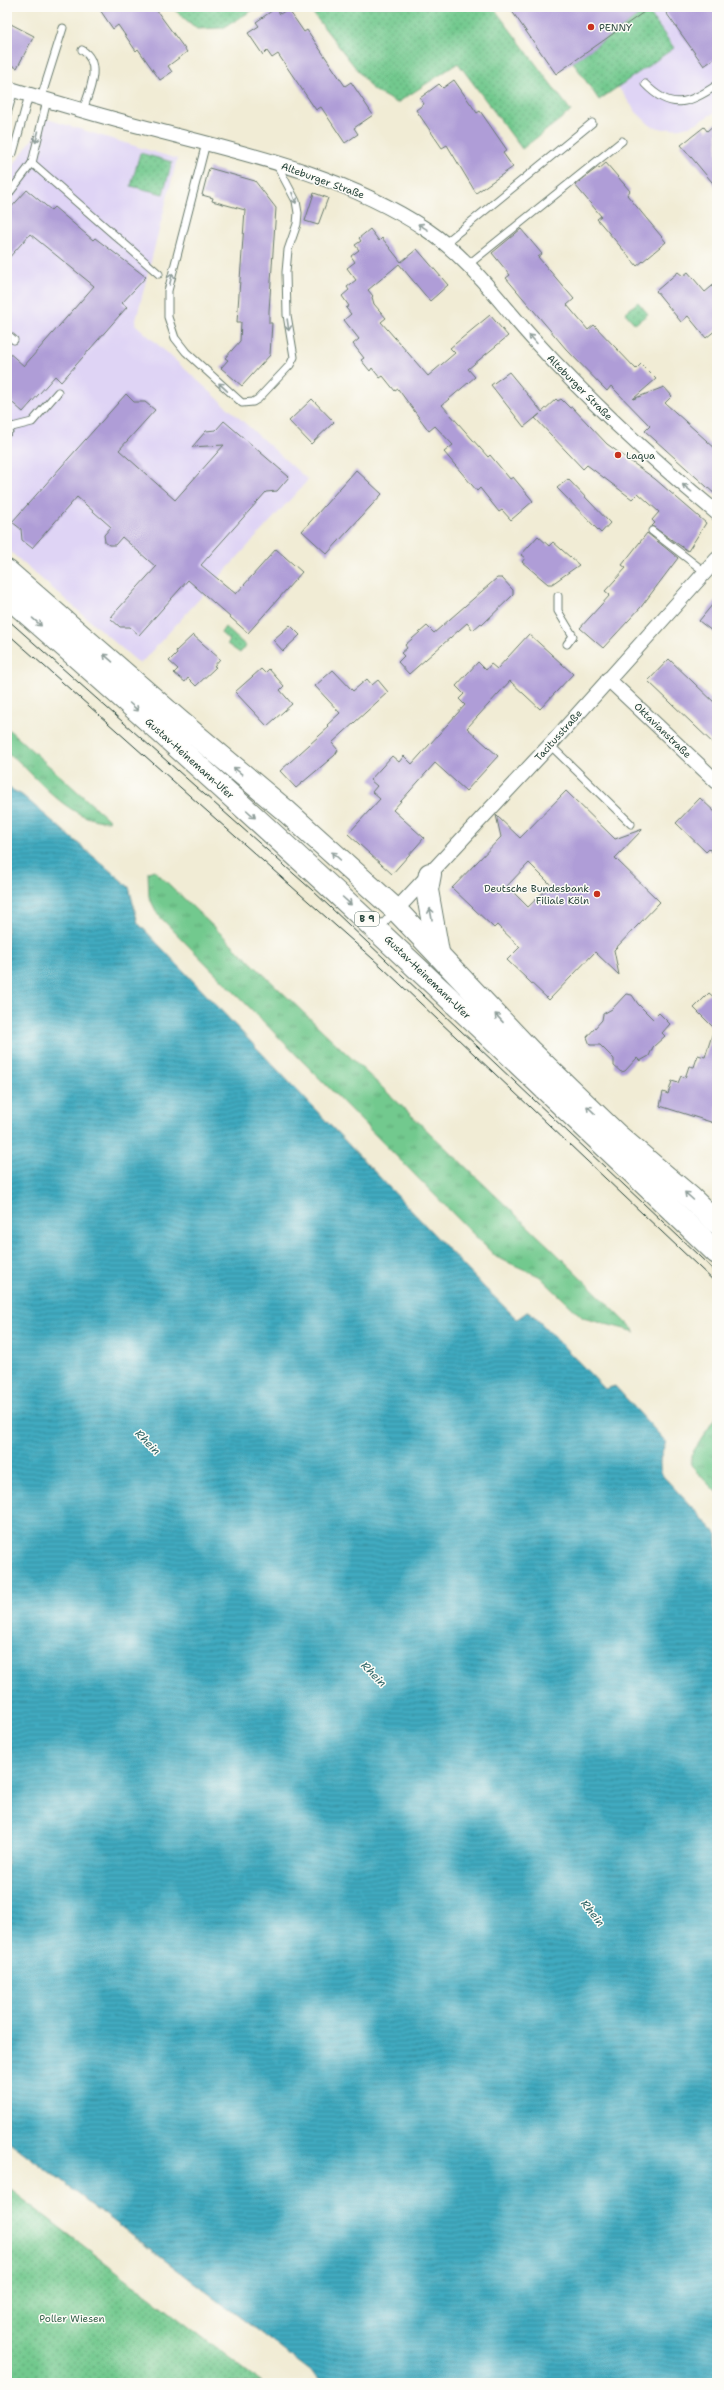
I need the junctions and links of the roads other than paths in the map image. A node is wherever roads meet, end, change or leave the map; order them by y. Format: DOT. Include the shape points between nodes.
graph roads {
  1 [pos="63,28"];
  2 [pos="82,50"];
  3 [pos="646,84"];
  4 [pos="717,85"];
  5 [pos="10,89"];
  6 [pos="39,98"];
  7 [pos="83,110"];
  8 [pos="7,114"];
  9 [pos="592,123"];
  10 [pos="622,141"];
  11 [pos="206,143"];
  12 [pos="14,153"];
  13 [pos="32,163"];
  14 [pos="276,163"];
  15 [pos="7,196"];
  16 [pos="444,244"];
  17 [pos="469,264"];
  18 [pos="159,274"];
  19 [pos="7,334"];
  20 [pos="14,340"];
  21 [pos="58,392"];
  22 [pos="9,427"];
  23 [pos="717,513"];
  24 [pos="652,531"];
  25 [pos="717,559"];
  26 [pos="7,571"];
  27 [pos="705,572"];
  28 [pos="7,596"];
  29 [pos="558,596"];
  30 [pos="567,644"];
  31 [pos="608,679"];
  32 [pos="550,745"];
  33 [pos="717,782"];
  34 [pos="631,824"];
  35 [pos="430,874"];
  36 [pos="396,910"];
  37 [pos="378,930"];
  38 [pos="438,952"];
  39 [pos="717,1223"];
  40 [pos="717,1253"];
  1 -- 6 [label="lane"];
  2 -- 7 [label="lane" via="89,57 94,71"];
  3 -- 4 [label="lane" via="660,98 675,102 693,100"];
  5 -- 6 [label="street, Alteburger Straße"];
  5 -- 8 [label="lane"];
  6 -- 7 [label="street, Alteburger Straße"];
  6 -- 12 [label="lane"];
  6 -- 13 [label="lane, one-way"];
  7 -- 11 [label="street, Alteburger Straße"];
  9 -- 16 [label="lane"];
  10 -- 17 [label="lane"];
  11 -- 14 [label="street, Alteburger Straße"];
  14 -- 11 [label="lane, one-way" via="296,201 298,213 288,250 286,272 287,315 294,358 258,399 242,403 180,345 168,317 168,291"];
  13 -- 15 [label="lane"];
  13 -- 18 [label="lane"];
  16 -- 14 [label="street, Alteburger Straße, one-way" via="428,230 371,197"];
  16 -- 17 [label="street, Alteburger Straße"];
  23 -- 17 [label="street, Alteburger Straße, one-way" via="672,476 595,404 532,338"];
  19 -- 20 [label="lane"];
  21 -- 22 [label="lane" via="32,422"];
  24 -- 27 [label="lane"];
  25 -- 27 [label="street, Tacitusstraße"];
  36 -- 26 [label="main road, Gustav-Heinemann-Ufer / B 9, one-way" via="286,811"];
  27 -- 31 [label="street, Tacitusstraße"];
  28 -- 37 [label="main road, Gustav-Heinemann-Ufer / B 9, one-way" via="117,692"];
  29 -- 30 [label="lane" via="558,611 573,636"];
  31 -- 32 [label="street, Tacitusstraße"];
  31 -- 33 [label="street, Oktavianstraße"];
  32 -- 34 [label="lane"];
  32 -- 35 [label="street, Tacitusstraße"];
  35 -- 36 [label="street, Tacitusstraße"];
  38 -- 35 [label="main road, one-way" via="427,890"];
  36 -- 37 [label="lane"];
  36 -- 38 [label="main road, Gustav-Heinemann-Ufer / B 9"];
  37 -- 40 [label="main road, Gustav-Heinemann-Ufer / B 9"];
  39 -- 38 [label="main road, Gustav-Heinemann-Ufer / B 9, one-way" via="617,1135 537,1058"];
}
